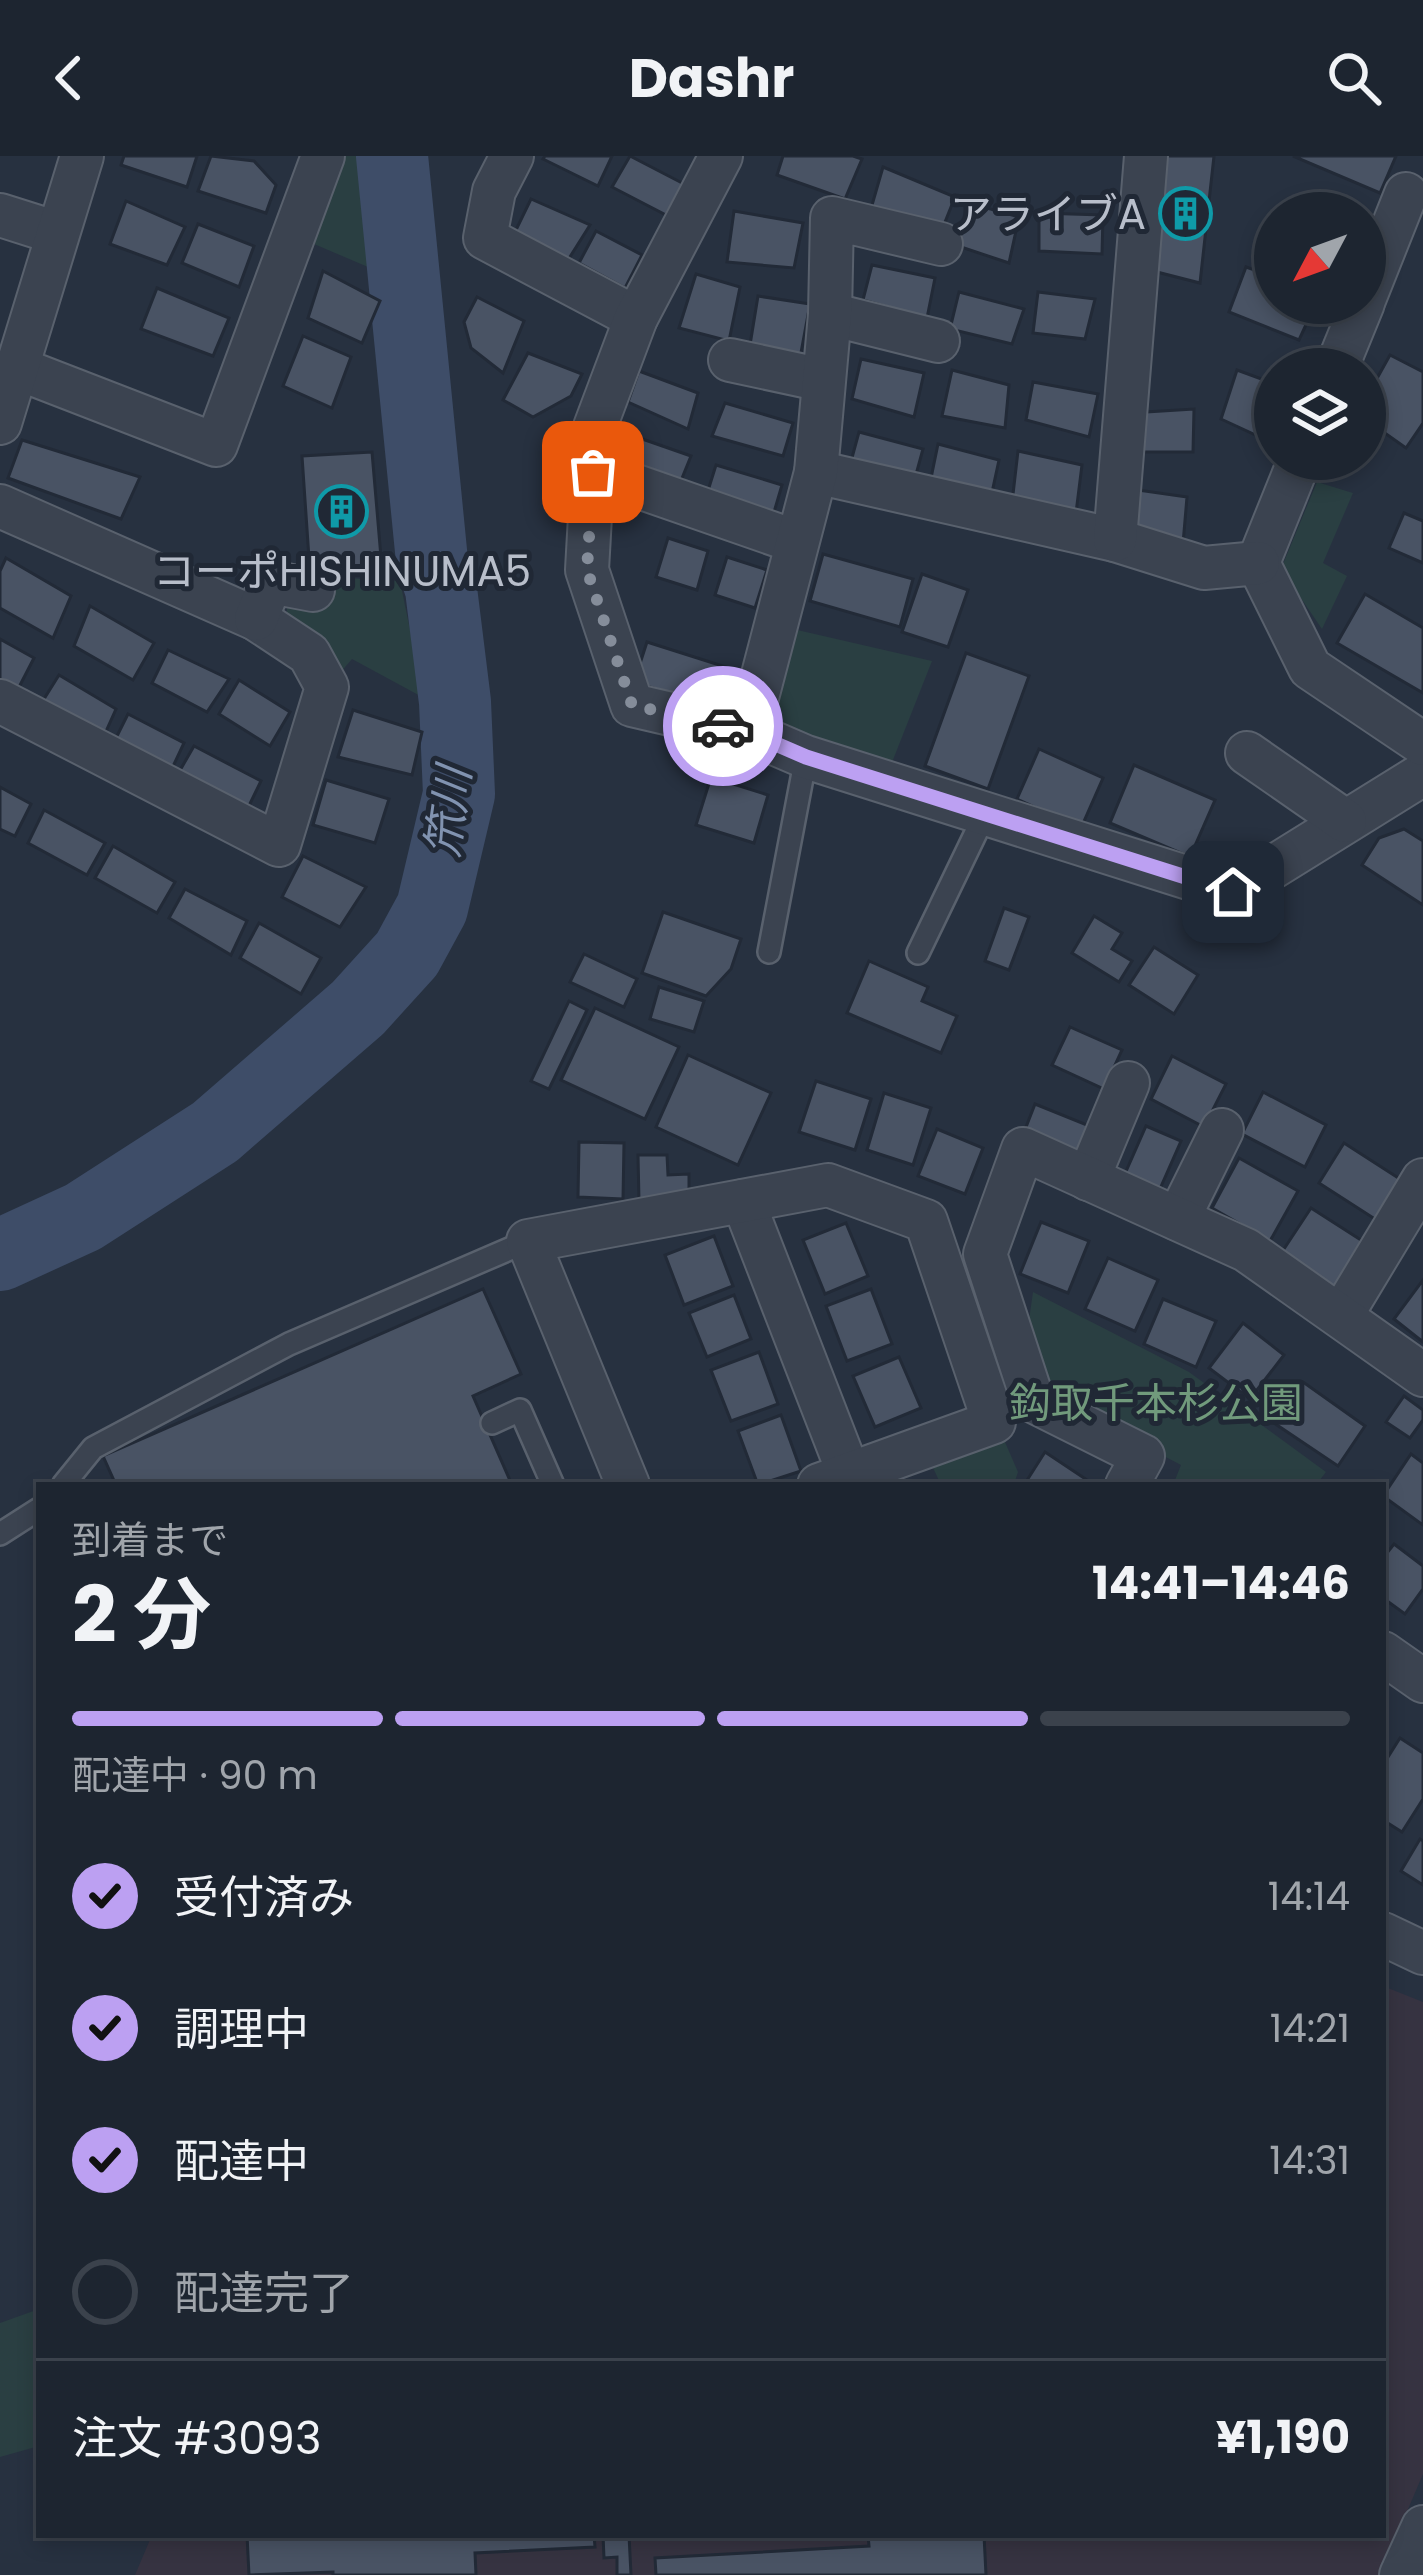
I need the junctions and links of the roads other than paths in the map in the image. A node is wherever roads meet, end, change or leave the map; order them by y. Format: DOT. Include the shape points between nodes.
graph roads {
  1 [pos="82,156"];
  2 [pos="323,156"];
  3 [pos="512,156"];
  4 [pos="721,156"];
  5 [pos="1146,156"];
  6 [pos="1406,194"];
  7 [pos="0,215"];
  8 [pos="57,233"];
  9 [pos="941,244"];
  10 [pos="1386,244"];
  11 [pos="830,314"];
  12 [pos="636,318"];
  13 [pos="938,341"];
  14 [pos="730,360"];
  15 [pos="17,368"];
  16 [pos="823,380"];
  17 [pos="0,423"];
  18 [pos="593,472"];
  19 [pos="816,472"];
  20 [pos="1292,480"];
  21 [pos="0,506"];
  22 [pos="1115,540"];
  23 [pos="797,542"];
  24 [pos="1258,563"];
  25 [pos="313,590"];
  26 [pos="256,619"];
  27 [pos="0,701"];
  28 [pos="748,732"];
  29 [pos="1423,744"];
  30 [pos="1247,753"];
  31 [pos="806,757"];
  32 [pos="1423,774"];
  33 [pos="985,814"];
  34 [pos="1345,821"];
  35 [pos="770,952"];
  36 [pos="918,953"];
  37 [pos="1128,1083"];
  38 [pos="1222,1130"];
  39 [pos="1088,1179"];
  40 [pos="1423,1180"];
  41 [pos="743,1201"];
  42 [pos="1178,1219"];
  43 [pos="528,1241"];
  44 [pos="1341,1316"];
  45 [pos="1423,1376"];
  46 [pos="492,1423"];
  47 [pos="834,1480"];
  48 [pos="65,1482"];
  49 [pos="552,1482"];
  50 [pos="627,1482"];
  51 [pos="1129,1482"];
  52 [pos="36,1511"];
  53 [pos="0,1534"];
  54 [pos="1386,1655"];
  55 [pos="1423,1682"];
  56 [pos="1386,1935"];
  57 [pos="1423,1953"];
  58 [pos="1423,2527"];
  59 [pos="1401,2575"];
  1 -- 8 [label="street"];
  2 -- 15 [label="street" via="216,445"];
  3 -- 12 [label="street" via="494,190 485,238"];
  4 -- 12 [label="street"];
  5 -- 22 [label="street"];
  6 -- 10 [label="street"];
  7 -- 8 [label="street"];
  8 -- 15 [label="street"];
  9 -- 11 [label="street" via="832,218"];
  11 -- 13 [label="street"];
  11 -- 16 [label="street"];
  12 -- 18 [label="street" via="595,427"];
  14 -- 16 [label="street"];
  15 -- 17 [label="street"];
  16 -- 19 [label="street"];
  18 -- 23 [label="street"];
  18 -- 28 [label="street" via="587,570 632,705"];
  19 -- 22 [label="street"];
  19 -- 23 [label="street"];
  20 -- 24 [label="street"];
  21 -- 26 [label="street"];
  22 -- 24 [label="street" via="1204,568"];
  23 -- 28 [label="street"];
  24 -- 29 [label="street" via="1310,668"];
  25 -- 26 [label="street" via="271,583"];
  26 -- 27 [label="street" via="308,654 327,687 279,845"];
  28 -- 31 [label="street"];
  30 -- 34 [label="street"];
  31 -- 33 [label="street"];
  31 -- 35 [label="lane"];
  32 -- 34 [label="street"];
  33 -- 34 [label="street" via="1233,892"];
  33 -- 36 [label="lane"];
  37 -- 39 [label="street"];
  38 -- 42 [label="street"];
  39 -- 42 [label="street"];
  39 -- 51 [label="street" via="1023,1149 985,1254 1033,1401 1143,1456"];
  40 -- 44 [label="street"];
  41 -- 43 [label="street"];
  41 -- 47 [label="street"];
  41 -- 47 [label="street" via="828,1185 926,1221 994,1422"];
  42 -- 44 [label="street" via="1246,1250"];
  43 -- 48 [label="lane" via="250,1365 93,1448"];
  43 -- 50 [label="street"];
  44 -- 45 [label="street"];
  46 -- 49 [label="lane" via="520,1410"];
  52 -- 53 [label="lane"];
  54 -- 55 [label="street"];
  56 -- 57 [label="street"];
  58 -- 59 [label="street"];
}
